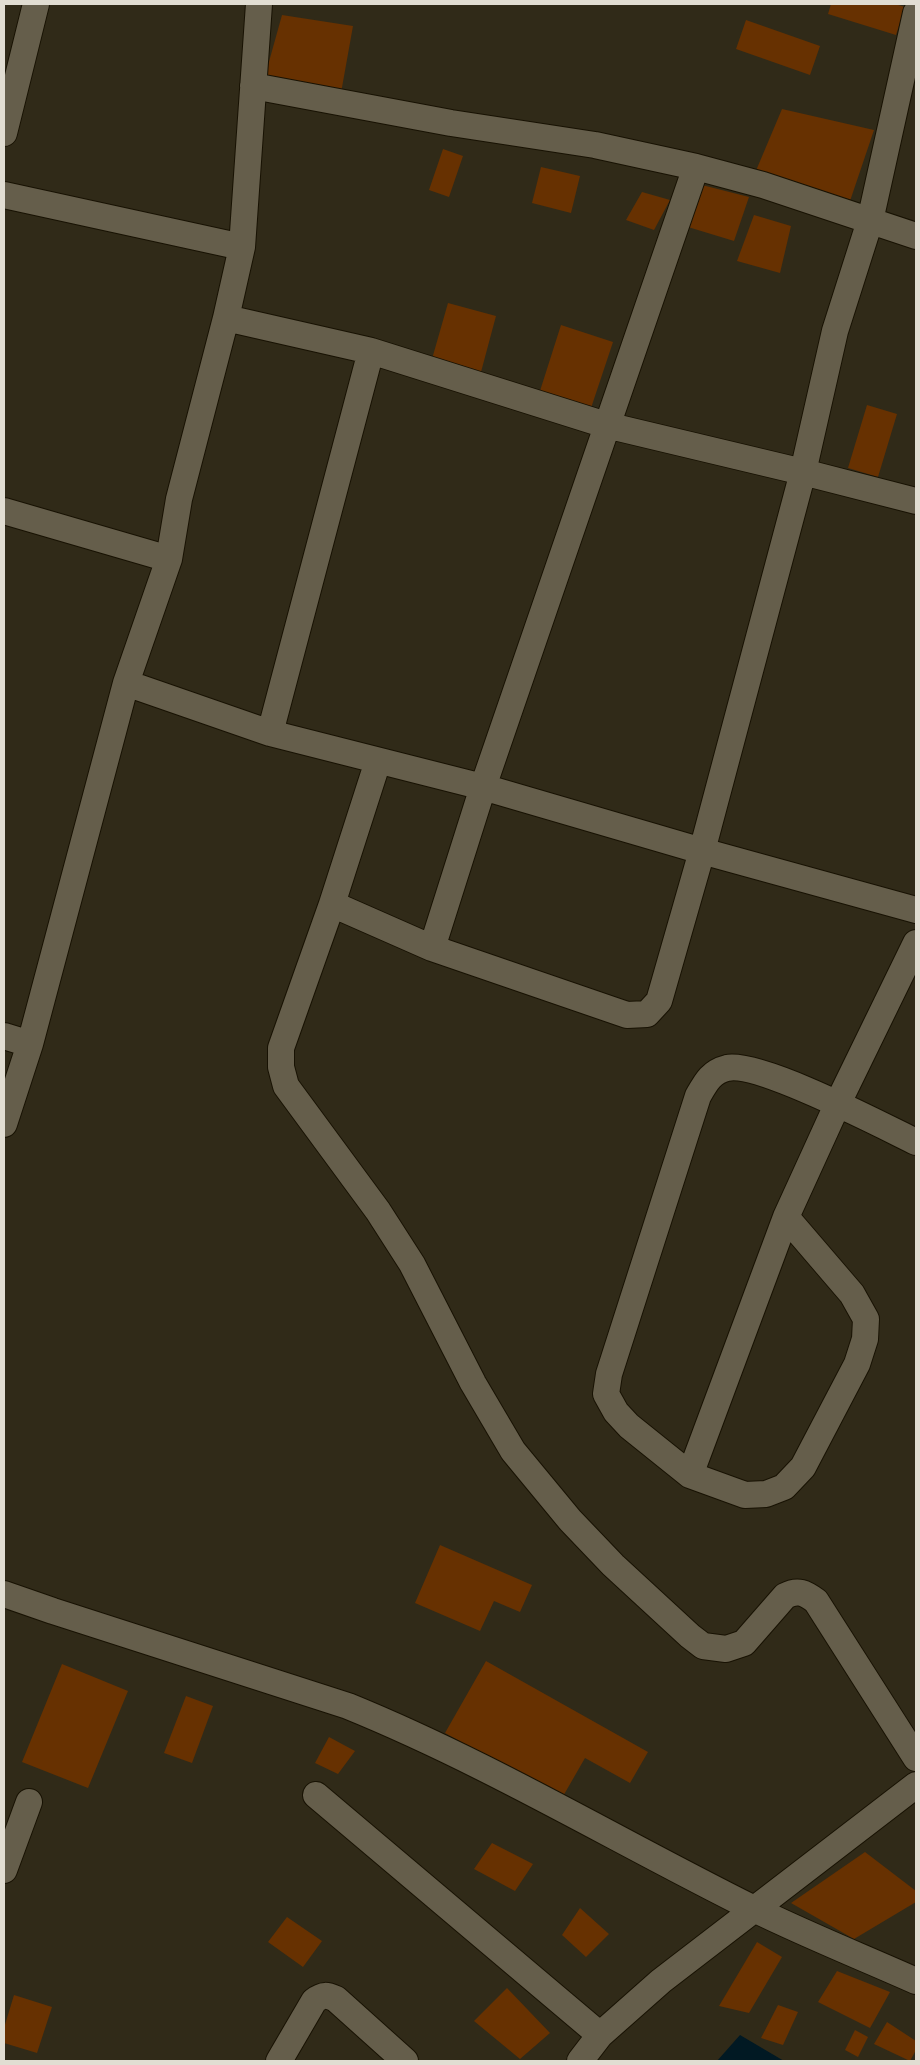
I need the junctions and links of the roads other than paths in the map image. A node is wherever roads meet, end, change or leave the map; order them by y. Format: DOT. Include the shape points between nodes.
graph roads {
  1 [pos="36,4"];
  2 [pos="259,4"];
  3 [pos="916,14"];
  4 [pos="254,86"];
  5 [pos="4,133"];
  6 [pos="696,167"];
  7 [pos="4,194"];
  8 [pos="870,221"];
  9 [pos="916,236"];
  10 [pos="242,247"];
  11 [pos="226,318"];
  12 [pos="371,351"];
  13 [pos="606,425"];
  14 [pos="803,472"];
  15 [pos="916,501"];
  16 [pos="4,511"];
  17 [pos="170,559"];
  18 [pos="126,683"];
  19 [pos="270,733"];
  20 [pos="378,761"];
  21 [pos="483,787"];
  22 [pos="702,851"];
  23 [pos="332,904"];
  24 [pos="916,910"];
  25 [pos="916,943"];
  26 [pos="432,948"];
  27 [pos="4,1036"];
  28 [pos="30,1044"];
  29 [pos="838,1103"];
  30 [pos="4,1124"];
  31 [pos="916,1142"];
  32 [pos="786,1217"];
  33 [pos="690,1475"];
  34 [pos="4,1594"];
  35 [pos="916,1758"];
  36 [pos="916,1785"];
  37 [pos="316,1795"];
  38 [pos="29,1802"];
  39 [pos="4,1870"];
  40 [pos="756,1910"];
  41 [pos="916,1981"];
  42 [pos="600,2035"];
  43 [pos="279,2061"];
  44 [pos="405,2061"];
  45 [pos="580,2061"];
  1 -- 5 [label="street"];
  2 -- 4 [label="street"];
  3 -- 8 [label="street"];
  4 -- 6 [label="street" via="451,123 595,145"];
  4 -- 10 [label="street"];
  6 -- 8 [label="street" via="764,184"];
  6 -- 13 [label="street"];
  7 -- 10 [label="street"];
  8 -- 9 [label="street"];
  8 -- 14 [label="street" via="835,331"];
  10 -- 11 [label="street"];
  11 -- 12 [label="street"];
  11 -- 17 [label="street" via="179,499"];
  12 -- 13 [label="street"];
  12 -- 19 [label="street"];
  13 -- 14 [label="street"];
  13 -- 21 [label="street"];
  14 -- 15 [label="street"];
  14 -- 22 [label="street"];
  16 -- 17 [label="street"];
  17 -- 18 [label="street"];
  18 -- 19 [label="street"];
  18 -- 28 [label="street"];
  19 -- 20 [label="street"];
  20 -- 21 [label="street"];
  20 -- 23 [label="street"];
  21 -- 22 [label="street"];
  21 -- 26 [label="street"];
  22 -- 24 [label="street"];
  22 -- 26 [label="street" via="659,1001 647,1014 627,1015 607,1009"];
  23 -- 26 [label="street"];
  23 -- 35 [label="street" via="281,1048 281,1068 286,1086 378,1211 412,1264 473,1383 514,1451 570,1520 613,1565 703,1646 726,1649 744,1643 785,1596 793,1592 805,1593 816,1601"];
  25 -- 29 [label="street"];
  27 -- 28 [label="street"];
  28 -- 30 [label="street"];
  29 -- 31 [label="street"];
  29 -- 32 [label="street"];
  29 -- 33 [label="street" via="762,1073 729,1068 711,1074 698,1096 609,1374 606,1394 629,1426"];
  32 -- 33 [label="street"];
  32 -- 33 [label="street" via="852,1294 866,1319 865,1339 857,1364 803,1466 784,1488 745,1496"];
  34 -- 40 [label="street" via="348,1706 391,1723"];
  36 -- 40 [label="street"];
  37 -- 42 [label="street"];
  38 -- 39 [label="street"];
  40 -- 41 [label="street"];
  40 -- 42 [label="street" via="661,1982"];
  42 -- 45 [label="street"];
  43 -- 44 [label="street" via="314,2001 328,1995"];
}
